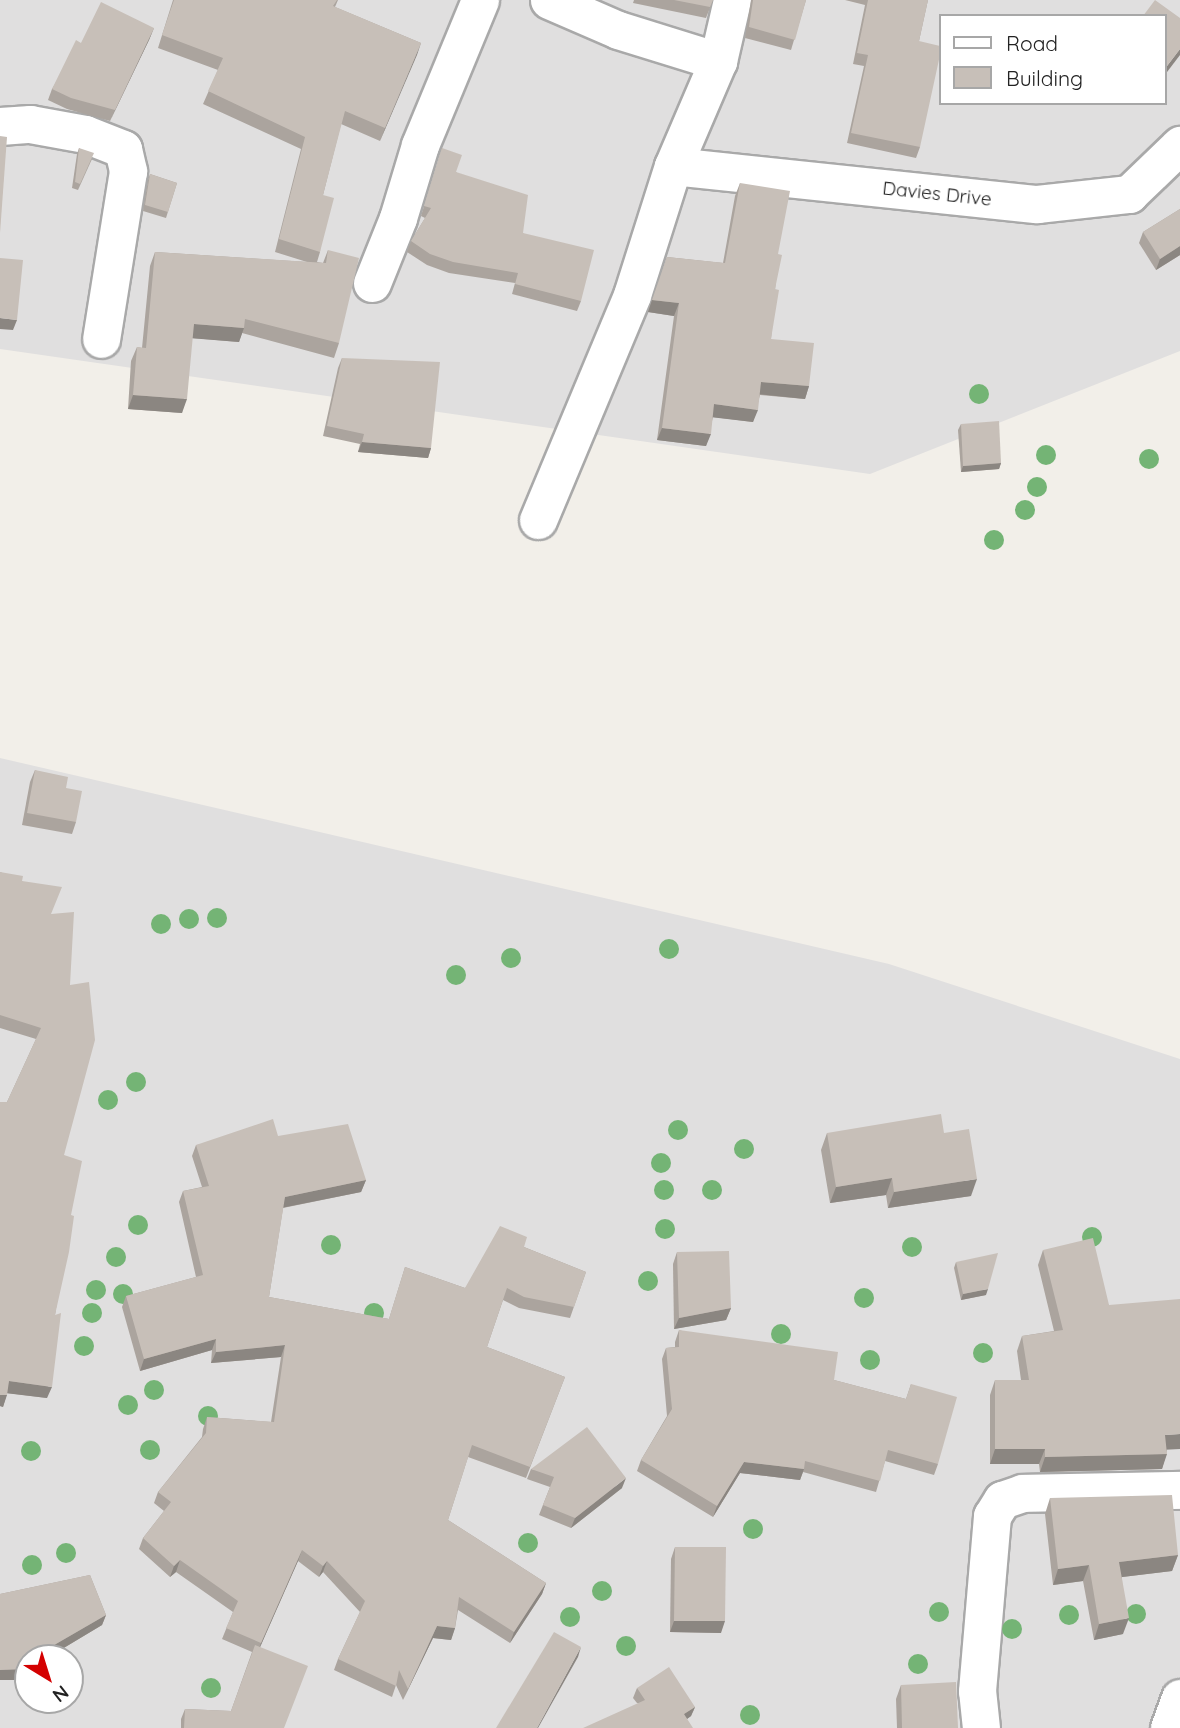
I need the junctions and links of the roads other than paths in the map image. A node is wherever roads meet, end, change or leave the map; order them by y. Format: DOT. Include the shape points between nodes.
graph roads {
  1 [pos="480,0"];
  2 [pos="549,0"];
  3 [pos="732,0"];
  4 [pos="718,61"];
  5 [pos="0,126"];
  6 [pos="1180,145"];
  7 [pos="673,166"];
  8 [pos="372,283"];
  9 [pos="101,339"];
  10 [pos="538,520"];
  11 [pos="1180,1490"];
  12 [pos="1180,1698"];
  13 [pos="981,1728"];
  14 [pos="1169,1728"];
  1 -- 8 [label="street" via="420,145"];
  2 -- 4 [label="street" via="618,30"];
  3 -- 4 [label="street"];
  4 -- 7 [label="street"];
  5 -- 9 [label="street" via="30,124 85,134 123,149 128,171"];
  6 -- 7 [label="street, Davies Drive" via="1129,194 1037,204"];
  7 -- 10 [label="street" via="632,295"];
  11 -- 13 [label="street" via="1022,1493 1002,1500 992,1516 977,1692"];
  12 -- 14 [label="street"];
}
